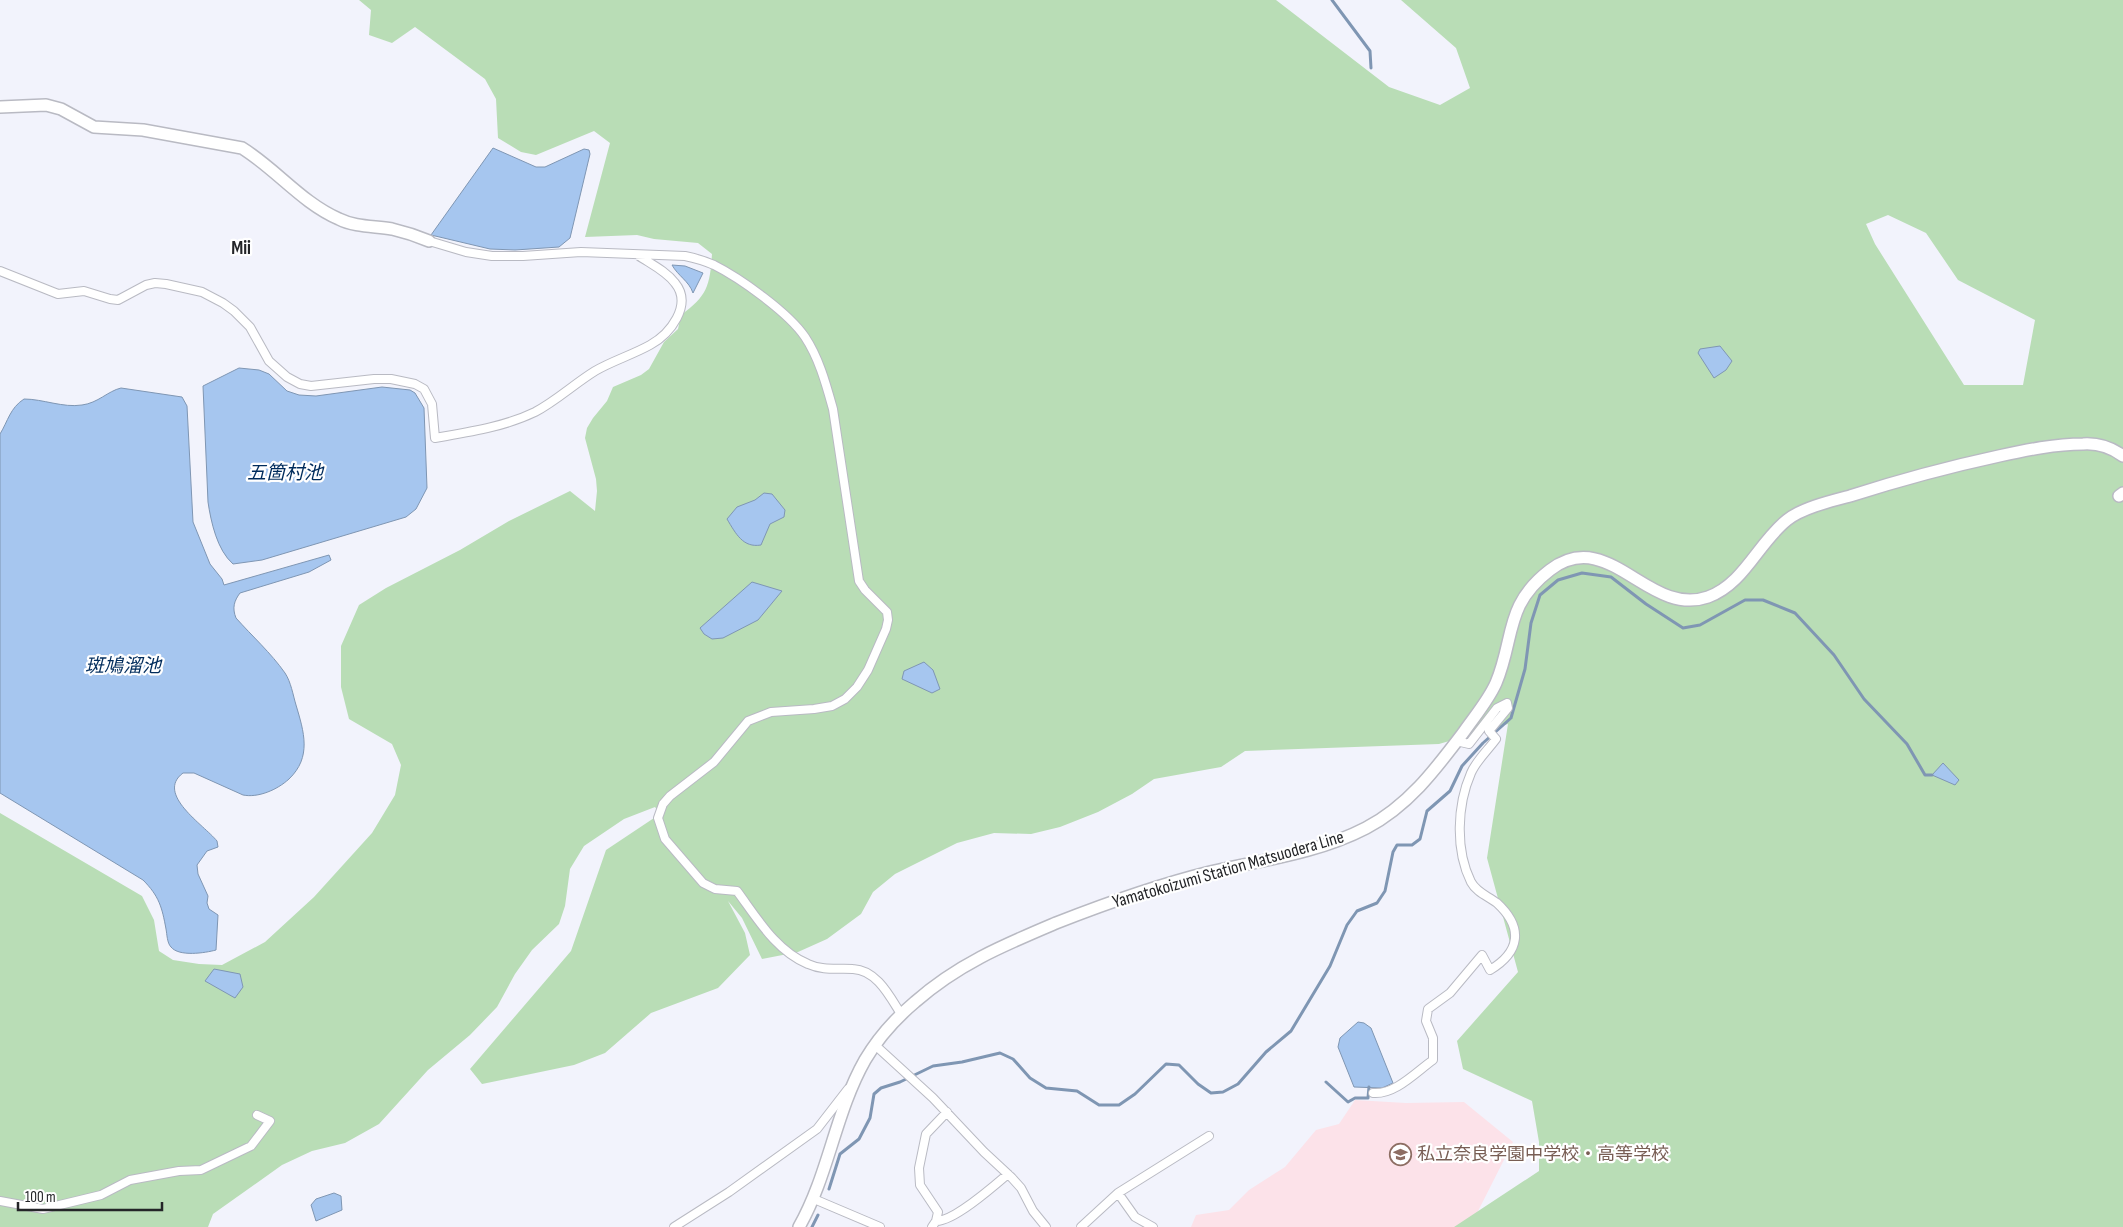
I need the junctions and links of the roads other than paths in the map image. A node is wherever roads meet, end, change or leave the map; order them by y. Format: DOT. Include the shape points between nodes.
graph roads {
  1 [pos="0,107"];
  2 [pos="429,241"];
  3 [pos="638,255"];
  4 [pos="0,271"];
  5 [pos="2123,456"];
  6 [pos="1456,741"];
  7 [pos="901,1014"];
  8 [pos="875,1045"];
  9 [pos="859,1073"];
  10 [pos="1372,1093"];
  11 [pos="947,1112"];
  12 [pos="257,1115"];
  13 [pos="1210,1136"];
  14 [pos="1008,1174"];
  15 [pos="1118,1193"];
  16 [pos="814,1198"];
  17 [pos="0,1201"];
  18 [pos="934,1224"];
  19 [pos="674,1227"];
  20 [pos="799,1227"];
  21 [pos="880,1227"];
  22 [pos="1046,1227"];
  23 [pos="1081,1227"];
  24 [pos="1154,1227"];
  1 -- 2 [label="main road" via="46,105 94,126 143,130 242,148 337,219 392,229"];
  2 -- 3 [label="street" via="492,256 581,252"];
  3 -- 4 [label="street" via="668,274 677,284 681,296 681,310 661,337 595,371 534,412 490,428 435,438 432,404 424,389 391,379 365,379 319,386 300,384 269,362 250,327 234,311 202,292 155,283 118,300 110,300 84,291 58,294"];
  3 -- 7 [label="street" via="685,256 714,265 763,298 804,335 833,409 860,581 886,612 888,620 868,670 858,687 845,699 832,706 771,712 748,721 714,762 663,804 658,818 660,828 674,851 703,883 715,889 737,891 782,948 820,968 865,972 882,985"];
  5 -- 6 [label="main road, Yamatokoizumi Station Matsuodera Line" via="2111,448 2085,443 2049,445 1936,469 1816,506 1788,518 1726,586 1708,597 1688,601 1652,590 1605,561 1577,558 1564,562 1541,578 1518,607 1496,682"];
  6 -- 7 [label="main road, Yamatokoizumi Station Matsuodera Line" via="1410,797 1369,827 1315,848 1155,886 1109,902 1016,940 957,969"];
  6 -- 10 [label="street" via="1469,744 1497,708 1507,703 1508,708 1489,731 1496,739 1472,772 1461,802 1459,834 1471,882 1511,918 1515,945 1504,962 1490,970 1482,955 1450,993 1428,1010 1426,1021 1433,1038 1433,1060 1397,1087"];
  7 -- 8 [label="main road, Yamatokoizumi Station Matsuodera Line"];
  8 -- 9 [label="main road, Yamatokoizumi Station Matsuodera Line"];
  8 -- 11 [label="street"];
  9 -- 16 [label="main road, Yamatokoizumi Station Matsuodera Line" via="845,1104"];
  9 -- 19 [label="street" via="817,1130"];
  11 -- 14 [label="street"];
  11 -- 18 [label="street" via="926,1134 919,1168 920,1185 938,1212"];
  12 -- 17 [label="street" via="270,1121 251,1146 201,1170 130,1180 101,1195 43,1209"];
  13 -- 15 [label="street"];
  14 -- 18 [label="street" via="954,1215"];
  14 -- 22 [label="street"];
  15 -- 23 [label="street"];
  15 -- 24 [label="street" via="1135,1217"];
  16 -- 20 [label="main road, Yamatokoizumi Station Matsuodera Line"];
  16 -- 21 [label="street"];
}
